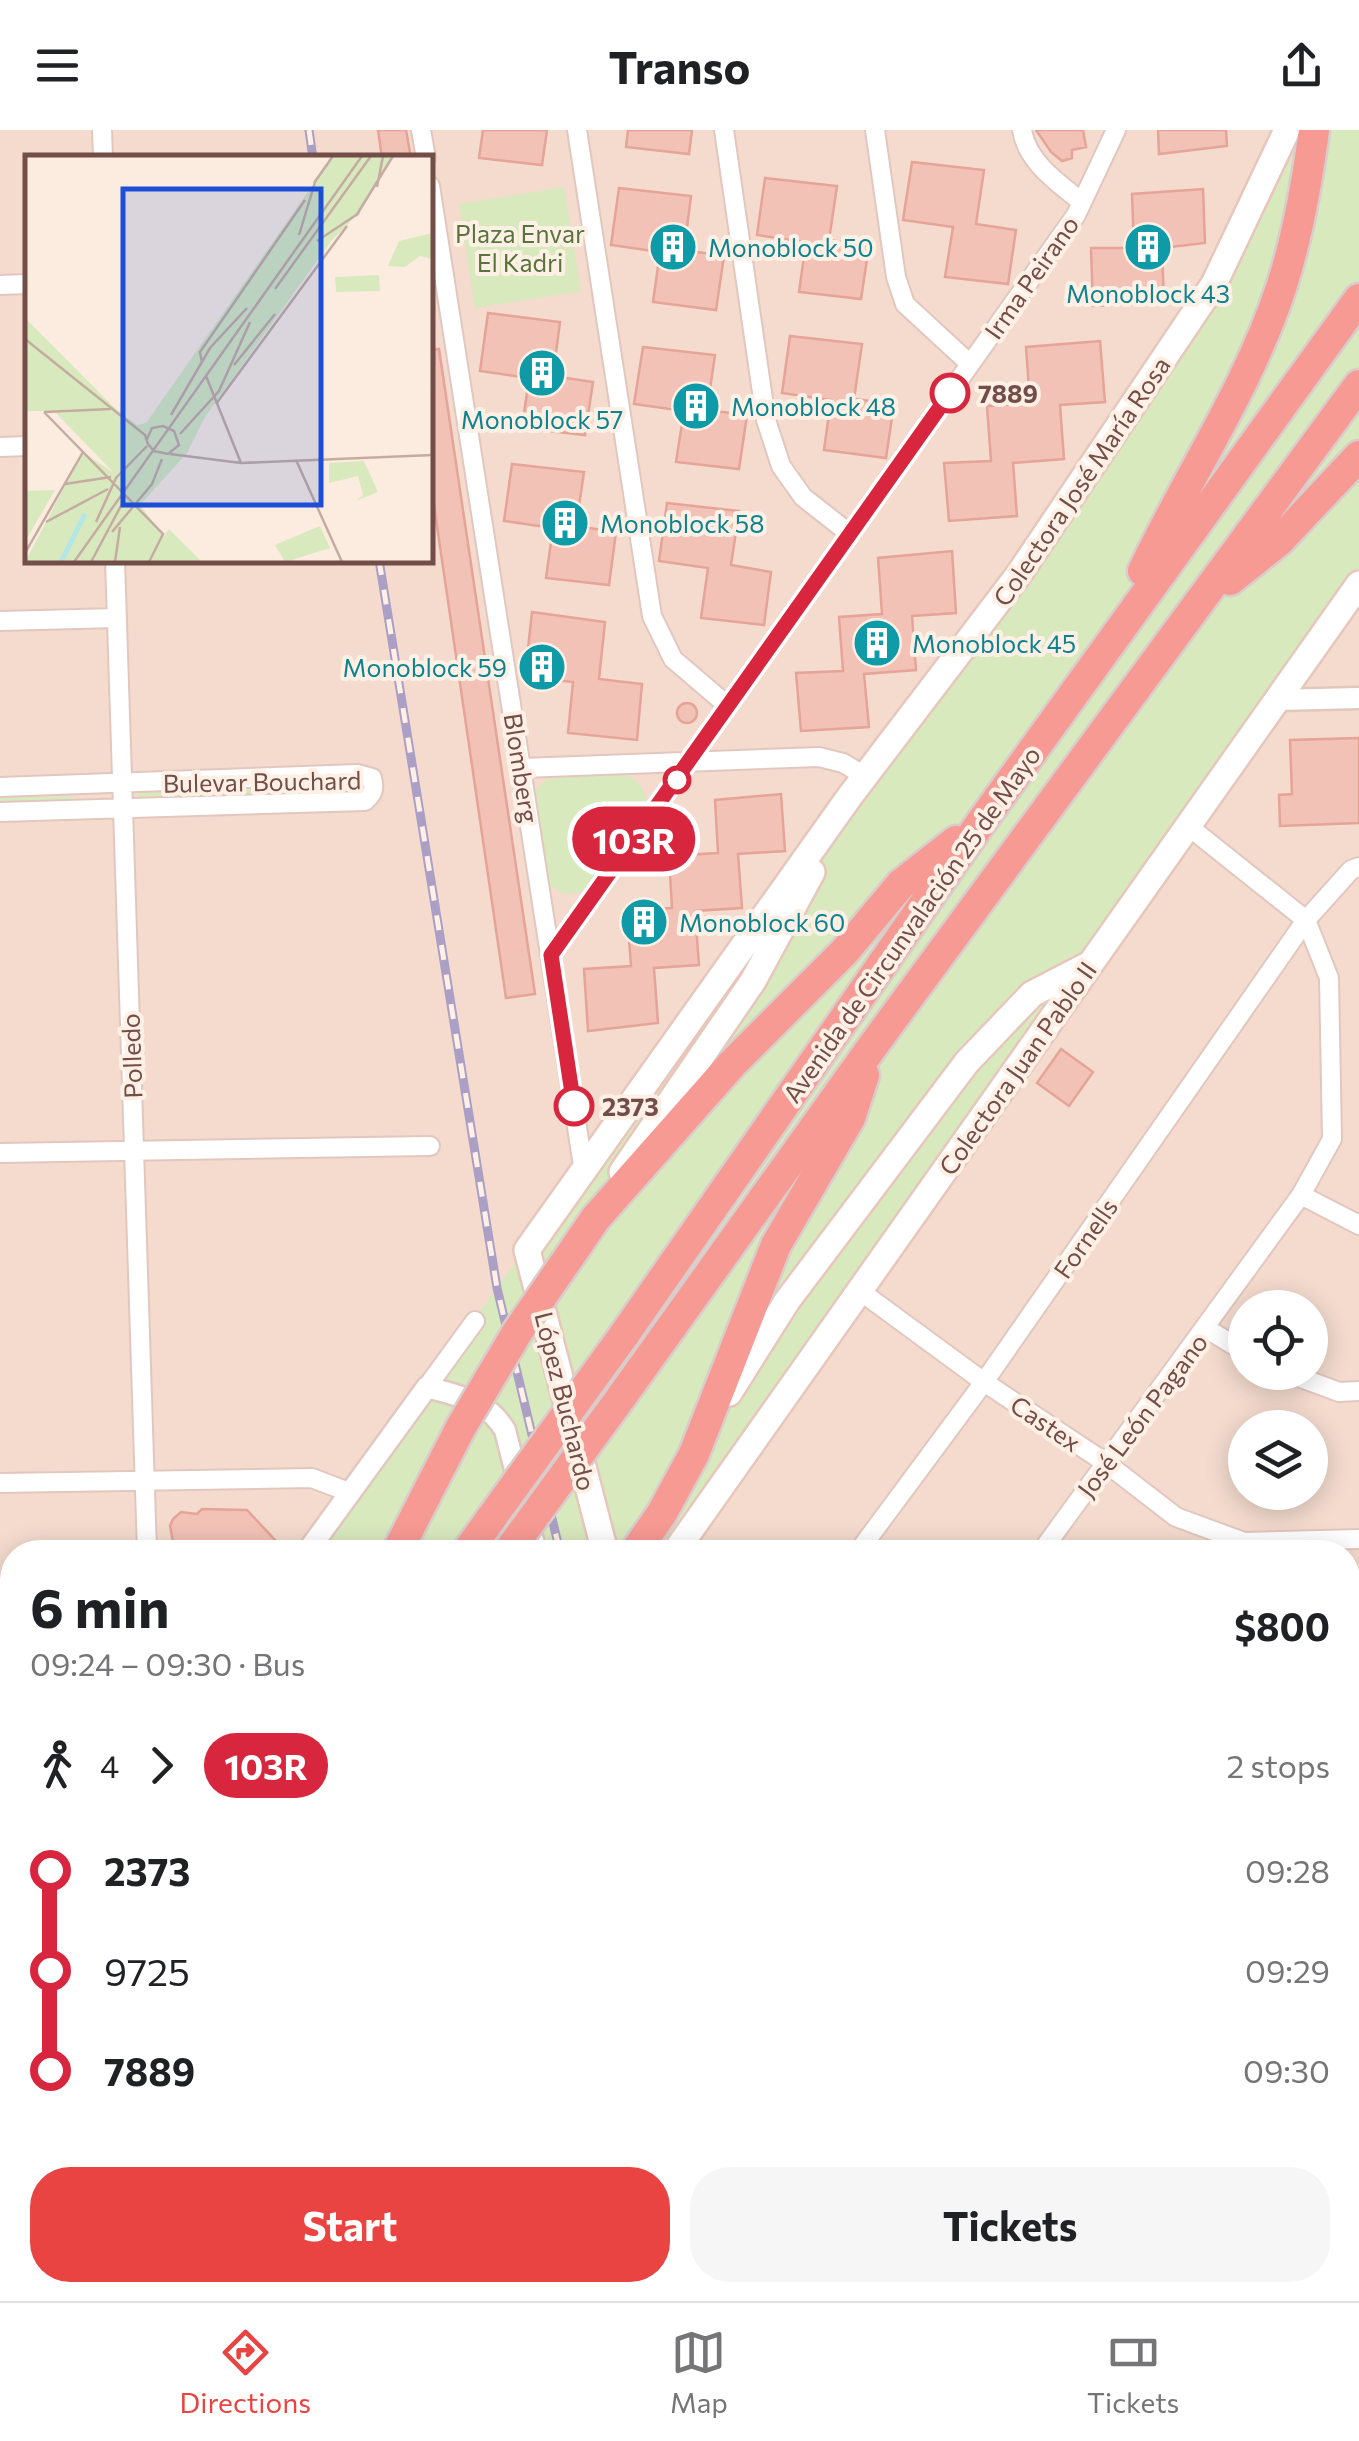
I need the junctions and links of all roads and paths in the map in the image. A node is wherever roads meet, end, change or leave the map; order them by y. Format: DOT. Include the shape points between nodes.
graph roads {
  1 [pos="102,130"];
  2 [pos="421,130"];
  3 [pos="578,130"];
  4 [pos="724,130"];
  5 [pos="875,130"];
  6 [pos="1022,130"];
  7 [pos="1116,130"];
  8 [pos="1287,130"];
  9 [pos="1314,130"];
  10 [pos="103,155"];
  11 [pos="425,155"];
  12 [pos="432,199"];
  13 [pos="1082,202"];
  14 [pos="25,284"];
  15 [pos="0,285"];
  16 [pos="1359,299"];
  17 [pos="970,364"];
  18 [pos="1359,385"];
  19 [pos="25,446"];
  20 [pos="0,447"];
  21 [pos="1359,456"];
  22 [pos="850,534"];
  23 [pos="116,562"];
  24 [pos="1359,584"];
  25 [pos="1200,604"];
  26 [pos="117,618"];
  27 [pos="0,621"];
  28 [pos="1108,643"];
  29 [pos="1359,698"];
  30 [pos="1277,700"];
  31 [pos="728,706"];
  32 [pos="690,762"];
  33 [pos="522,768"];
  34 [pos="122,783"];
  35 [pos="858,786"];
  36 [pos="0,787"];
  37 [pos="123,808"];
  38 [pos="0,812"];
  39 [pos="982,821"];
  40 [pos="1188,826"];
  41 [pos="1359,867"];
  42 [pos="1306,920"];
  43 [pos="551,955"];
  44 [pos="1092,963"];
  45 [pos="875,1044"];
  46 [pos="430,1146"];
  47 [pos="134,1151"];
  48 [pos="0,1153"];
  49 [pos="584,1172"];
  50 [pos="1301,1194"];
  51 [pos="596,1219"];
  52 [pos="1359,1226"];
  53 [pos="527,1250"];
  54 [pos="860,1290"];
  55 [pos="476,1321"];
  56 [pos="1206,1329"];
  57 [pos="1228,1342"];
  58 [pos="984,1382"];
  59 [pos="427,1387"];
  60 [pos="1328,1388"];
  61 [pos="1359,1391"];
  62 [pos="694,1454"];
  63 [pos="1106,1462"];
  64 [pos="144,1479"];
  65 [pos="0,1483"];
  66 [pos="351,1493"];
  67 [pos="330,1522"];
  68 [pos="1359,1539"];
  69 [pos="146,1540"];
  70 [pos="316,1540"];
  71 [pos="325,1540"];
  72 [pos="403,1540"];
  73 [pos="475,1540"];
  74 [pos="517,1540"];
  75 [pos="533,1540"];
  76 [pos="602,1540"];
  77 [pos="643,1540"];
  78 [pos="683,1540"];
  79 [pos="867,1540"];
  80 [pos="1051,1540"];
  81 [pos="1239,1540"];
  82 [pos="1321,1540"];
  1 -- 10 [label="street"];
  2 -- 11 [label="street"];
  3 -- 31 [label="street" via="652,616 673,659"];
  4 -- 22 [label="street" via="766,420 781,466 804,497"];
  5 -- 17 [label="street" via="905,304"];
  6 -- 13 [label="street" via="1044,172"];
  7 -- 13 [label="street, Irma Peirano"];
  8 -- 35 [label="main road, Colectora José María Rosa" via="1204,298 1019,574"];
  9 -- 28 [label="highway" via="1281,289 1212,443"];
  12 -- 33 [label="street, Blomberg"];
  13 -- 17 [label="street, Irma Peirano"];
  14 -- 15 [label="street"];
  16 -- 28 [label="highway, Avenida de Circunvalación 25 de Mayo"];
  17 -- 22 [label="street, Irma Peirano"];
  18 -- 25 [label="highway, Avenida de Circunvalación 25 de Mayo"];
  19 -- 20 [label="street"];
  21 -- 25 [label="highway" via="1278,542"];
  22 -- 31 [label="street, Irma Peirano"];
  23 -- 26 [label="street, Polledo"];
  24 -- 30 [label="main road, Colectora Juan Pablo II"];
  25 -- 45 [label="highway, Avenida de Circunvalación 25 de Mayo"];
  26 -- 27 [label="street"];
  26 -- 34 [label="street, Polledo"];
  28 -- 39 [label="highway, Avenida de Circunvalación 25 de Mayo"];
  29 -- 30 [label="street"];
  30 -- 40 [label="main road, Colectora Juan Pablo II"];
  31 -- 32 [label="street, Irma Peirano"];
  32 -- 33 [label="street"];
  32 -- 35 [label="street" via="818,756 843,763"];
  32 -- 43 [label="street, Irma Peirano"];
  33 -- 43 [label="street, Blomberg"];
  34 -- 36 [label="street, Bulevar Bouchard"];
  34 -- 37 [label="street, Polledo"];
  34 -- 37 [label="street, Bulevar Bouchard" via="366,774 375,786 365,801"];
  35 -- 49 [label="main road, Colectora José María Rosa"];
  35 -- 51 [label="main road" via="753,981"];
  37 -- 38 [label="street, Bulevar Bouchard"];
  37 -- 47 [label="street, Polledo"];
  39 -- 51 [label="highway" via="901,884"];
  39 -- 73 [label="highway, Avenida de Circunvalación 25 de Mayo, bridge"];
  40 -- 42 [label="street, José León Pagano"];
  40 -- 44 [label="main road, Colectora Juan Pablo II"];
  41 -- 42 [label="street, Fornells"];
  42 -- 50 [label="street, José León Pagano" via="1329,978 1332,1139"];
  42 -- 58 [label="street, Fornells"];
  43 -- 49 [label="street, Blomberg"];
  44 -- 54 [label="main road, Colectora Juan Pablo II"];
  44 -- 62 [label="main road" via="1032,994 967,1062 788,1302"];
  45 -- 62 [label="highway" via="850,1118 776,1245"];
  45 -- 74 [label="highway, Avenida de Circunvalación 25 de Mayo, bridge"];
  46 -- 47 [label="street"];
  47 -- 48 [label="street"];
  47 -- 64 [label="street, Polledo"];
  49 -- 53 [label="main road, Colectora José María Rosa"];
  50 -- 52 [label="street"];
  50 -- 56 [label="street, José León Pagano"];
  51 -- 72 [label="highway, bridge" via="518,1330"];
  53 -- 76 [label="main road, López Buchardo"];
  54 -- 58 [label="street, Castex"];
  54 -- 78 [label="main road, Colectora Juan Pablo II"];
  55 -- 59 [label="street"];
  56 -- 57 [label="street"];
  56 -- 63 [label="street, José León Pagano"];
  58 -- 63 [label="street, Castex"];
  58 -- 79 [label="street, Fornells"];
  59 -- 66 [label="street"];
  59 -- 75 [label="street" via="494,1413"];
  60 -- 61 [label="street"];
  62 -- 77 [label="highway"];
  63 -- 80 [label="street, José León Pagano"];
  63 -- 81 [label="street, Castex" via="1176,1517"];
  64 -- 65 [label="street"];
  64 -- 66 [label="street" via="312,1478"];
  64 -- 69 [label="street, Polledo"];
  66 -- 67 [label="street"];
  67 -- 70 [label="street"];
  67 -- 71 [label="street"];
  68 -- 82 [label="street, Castex"];
}
